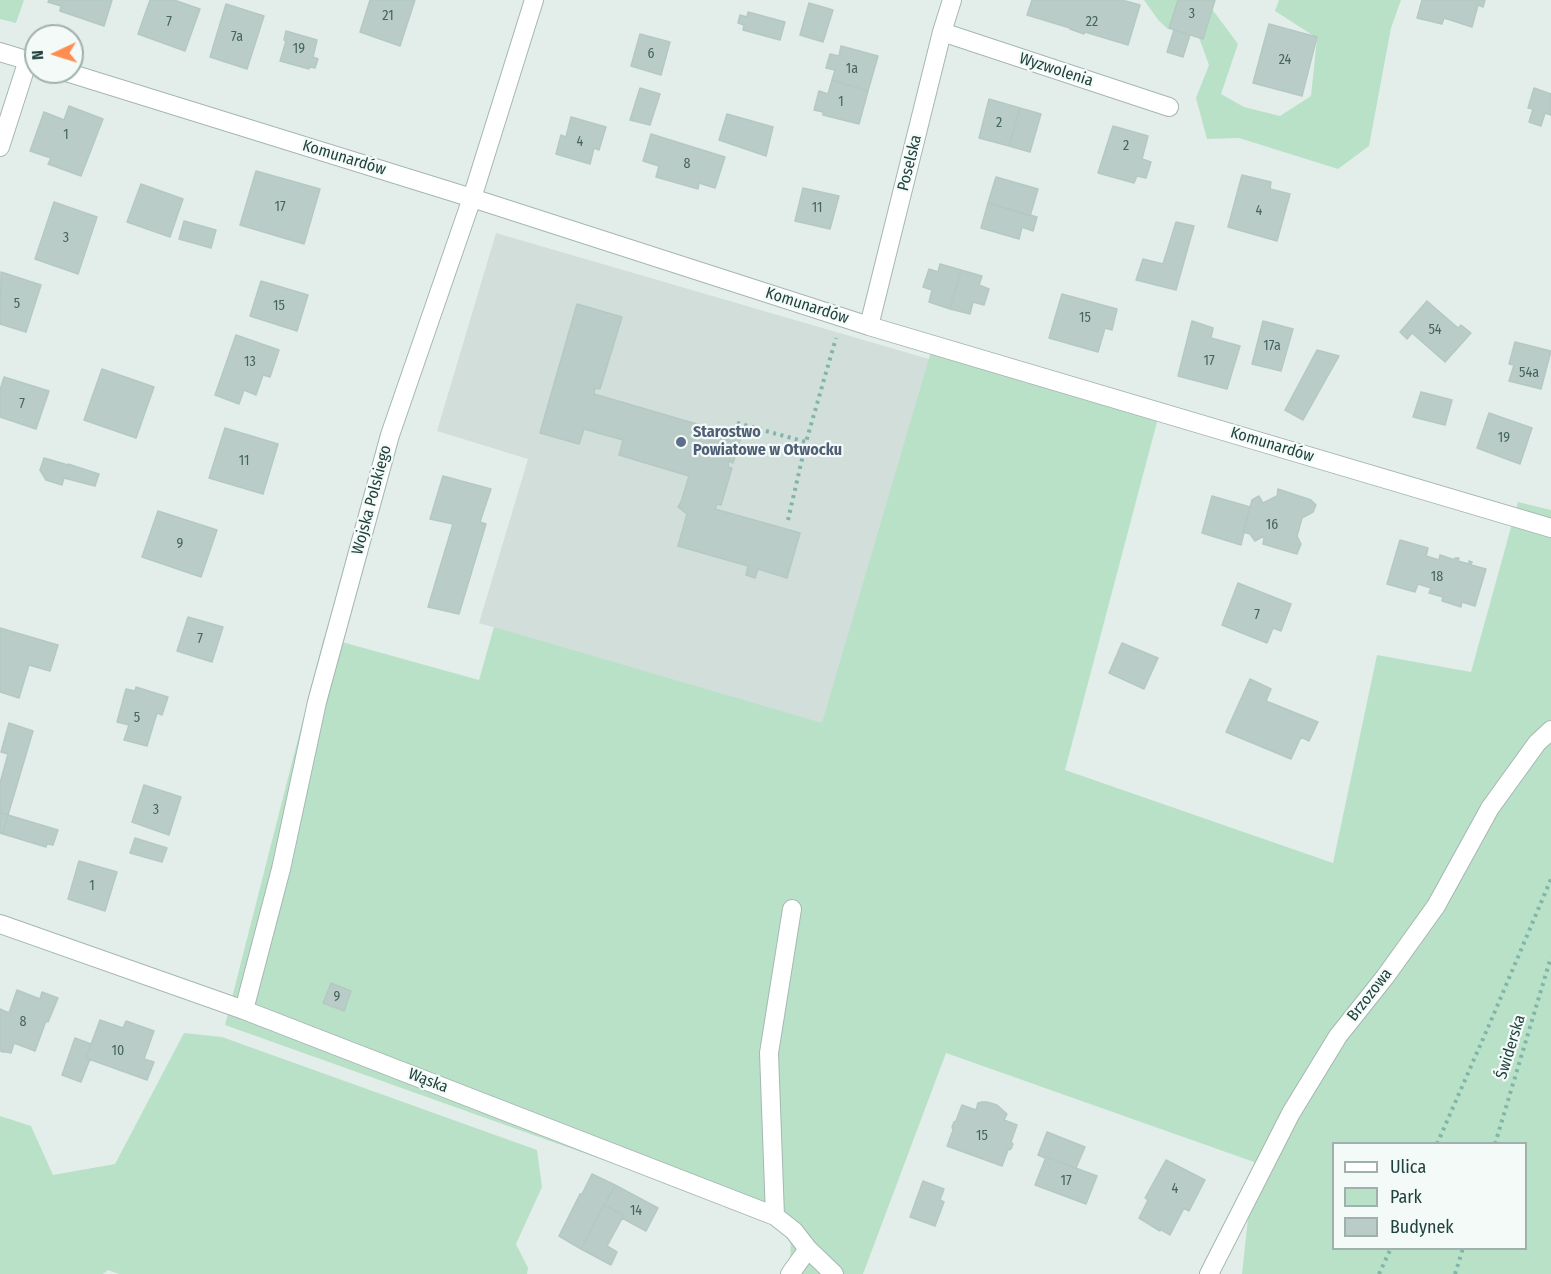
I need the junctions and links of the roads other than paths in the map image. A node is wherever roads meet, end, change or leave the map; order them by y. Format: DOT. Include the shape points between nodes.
graph roads {
  1 [pos="534,0"];
  2 [pos="952,0"];
  3 [pos="942,33"];
  4 [pos="0,52"];
  5 [pos="24,59"];
  6 [pos="84,78"];
  7 [pos="24,82"];
  8 [pos="1169,107"];
  9 [pos="0,147"];
  10 [pos="472,198"];
  11 [pos="869,326"];
  12 [pos="1551,528"];
  13 [pos="1551,730"];
  14 [pos="792,909"];
  15 [pos="0,924"];
  16 [pos="244,1010"];
  17 [pos="775,1216"];
  18 [pos="808,1250"];
  19 [pos="790,1274"];
  20 [pos="834,1274"];
  21 [pos="1209,1274"];
  1 -- 10 [label="street, Wojska Polskiego"];
  2 -- 3 [label="street, Poselska"];
  3 -- 8 [label="street, Wyzwolenia"];
  3 -- 11 [label="street, Poselska"];
  4 -- 5 [label="street"];
  6 -- 10 [label="street, Komunardów"];
  7 -- 9 [label="street"];
  10 -- 11 [label="street, Komunardów"];
  10 -- 16 [label="street, Wojska Polskiego" via="387,446 317,702 281,869"];
  11 -- 12 [label="street, Komunardów"];
  13 -- 21 [label="street, Brzozowa" via="1537,743 1490,808 1436,906 1338,1036 1291,1113"];
  14 -- 17 [label="street" via="769,1053"];
  15 -- 16 [label="street, Wąska"];
  16 -- 17 [label="street, Wąska"];
  17 -- 18 [label="street, Wąska" via="794,1231"];
  18 -- 19 [label="street"];
  18 -- 20 [label="street, Wąska"];
}
